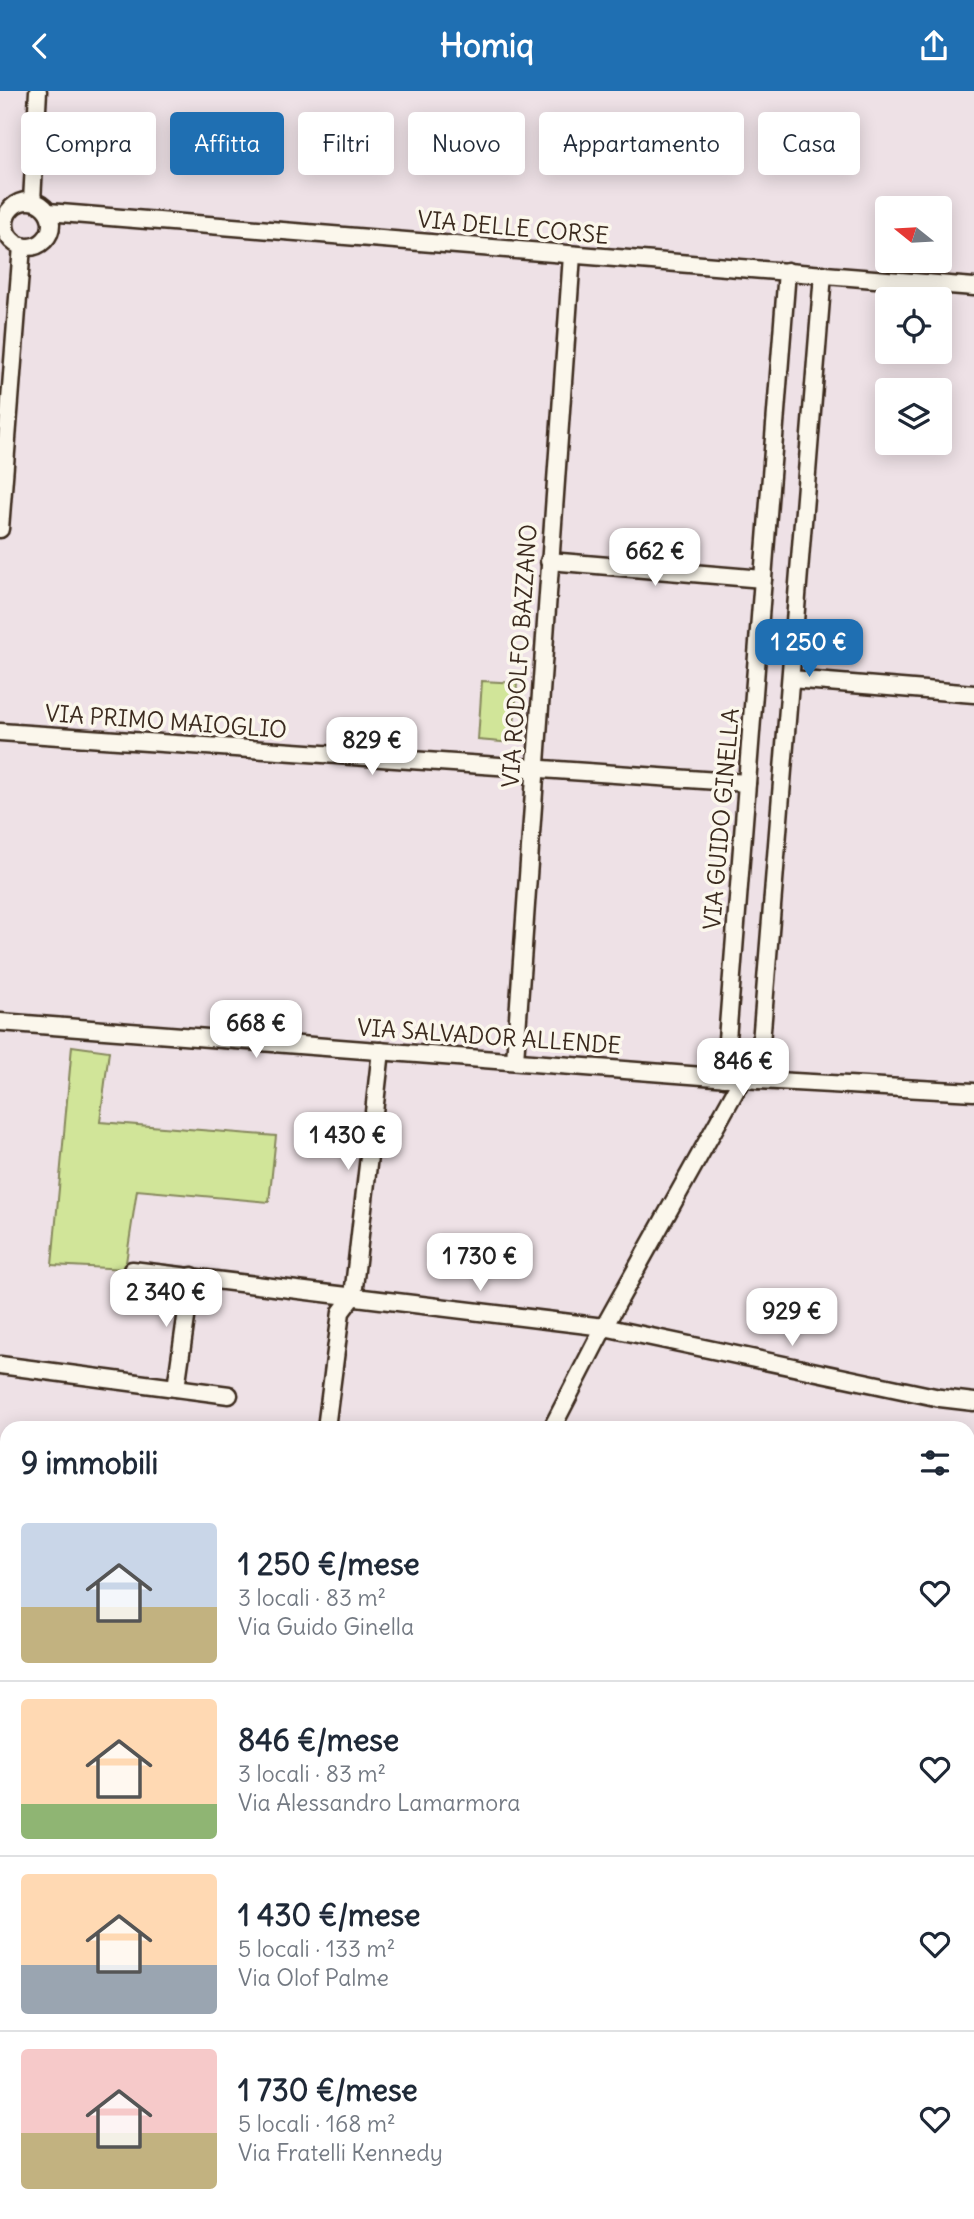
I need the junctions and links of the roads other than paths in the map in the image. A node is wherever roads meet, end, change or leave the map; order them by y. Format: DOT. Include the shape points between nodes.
graph roads {
  1 [pos="38,91"];
  2 [pos="32,201"];
  3 [pos="47,212"];
  4 [pos="3,228"];
  5 [pos="22,246"];
  6 [pos="572,255"];
  7 [pos="786,271"];
  8 [pos="823,274"];
  9 [pos="974,287"];
  10 [pos="0,529"];
  11 [pos="550,561"];
  12 [pos="763,579"];
  13 [pos="791,679"];
  14 [pos="974,694"];
  15 [pos="0,732"];
  16 [pos="533,770"];
  17 [pos="747,783"];
  18 [pos="0,1022"];
  19 [pos="381,1051"];
  20 [pos="515,1060"];
  21 [pos="724,1078"];
  22 [pos="750,1080"];
  23 [pos="974,1092"];
  24 [pos="132,1270"];
  25 [pos="192,1276"];
  26 [pos="352,1296"];
  27 [pos="604,1327"];
  28 [pos="0,1365"];
  29 [pos="176,1388"];
  30 [pos="229,1395"];
  31 [pos="974,1402"];
  32 [pos="327,1421"];
  33 [pos="556,1421"];
  1 -- 2 [label="street"];
  2 -- 3 [label="street"];
  2 -- 4 [label="street" via="12,208"];
  3 -- 5 [label="street" via="48,235 37,245"];
  3 -- 6 [label="street, VIA DELLE CORSE"];
  4 -- 5 [label="street"];
  5 -- 10 [label="street"];
  6 -- 7 [label="street, VIA DELLE CORSE"];
  6 -- 11 [label="street, VIA RODOLFO BAZZANO"];
  7 -- 8 [label="street, VIA DELLE CORSE"];
  7 -- 12 [label="street, VIA GUIDO GINELLA"];
  8 -- 9 [label="street, VIA DELLE CORSE"];
  8 -- 13 [label="street"];
  11 -- 12 [label="street"];
  11 -- 16 [label="street, VIA RODOLFO BAZZANO"];
  12 -- 17 [label="street, VIA GUIDO GINELLA"];
  13 -- 14 [label="street"];
  13 -- 22 [label="street"];
  15 -- 16 [label="street, VIA PRIMO MAIOGLIO"];
  16 -- 17 [label="street, VIA PRIMO MAIOGLIO"];
  16 -- 20 [label="street, VIA RODOLFO BAZZANO"];
  17 -- 21 [label="street, VIA GUIDO GINELLA"];
  18 -- 19 [label="street, VIA SALVADOR ALLENDE"];
  19 -- 20 [label="street, VIA SALVADOR ALLENDE"];
  19 -- 26 [label="street"];
  20 -- 21 [label="street, VIA SALVADOR ALLENDE"];
  21 -- 22 [label="street, VIA SALVADOR ALLENDE"];
  22 -- 23 [label="street, VIA SALVADOR ALLENDE"];
  22 -- 27 [label="street"];
  24 -- 25 [label="street"];
  25 -- 26 [label="street"];
  25 -- 29 [label="street"];
  26 -- 27 [label="street"];
  26 -- 32 [label="street" via="341,1312"];
  27 -- 31 [label="street"];
  27 -- 33 [label="street"];
  28 -- 29 [label="street"];
  29 -- 30 [label="street"];
}
